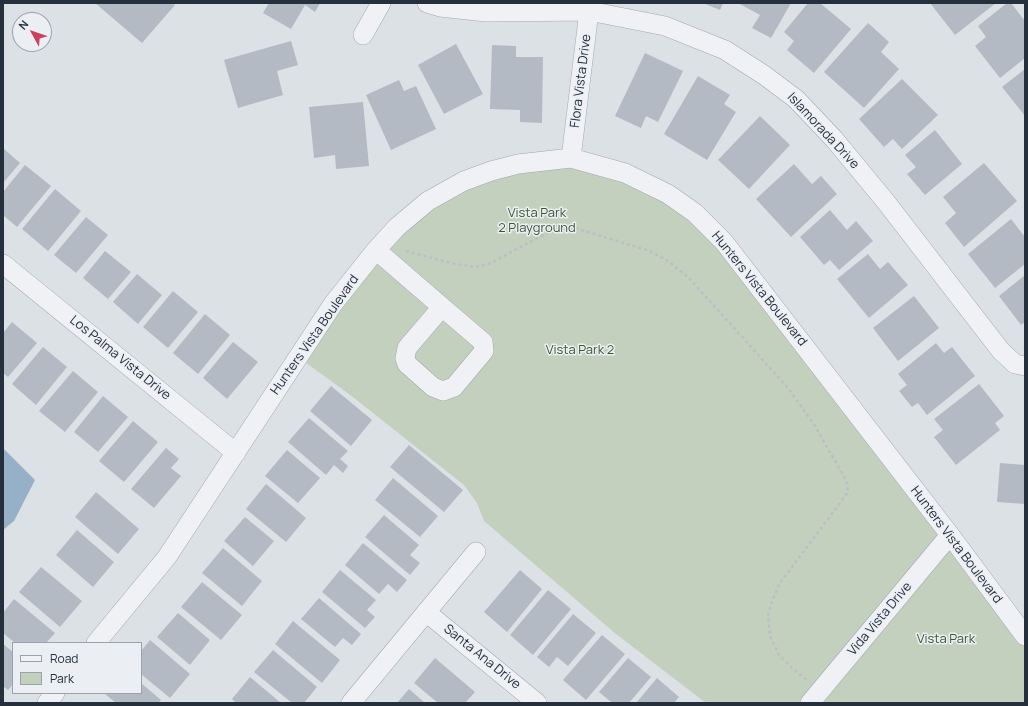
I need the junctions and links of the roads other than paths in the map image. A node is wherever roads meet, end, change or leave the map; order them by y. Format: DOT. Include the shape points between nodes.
graph roads {
  1 [pos="381,3"];
  2 [pos="427,3"];
  3 [pos="590,7"];
  4 [pos="363,35"];
  5 [pos="571,158"];
  6 [pos="379,247"];
  7 [pos="3,264"];
  8 [pos="442,307"];
  9 [pos="1025,366"];
  10 [pos="236,453"];
  11 [pos="950,535"];
  12 [pos="476,552"];
  13 [pos="426,612"];
  14 [pos="1025,636"];
  15 [pos="97,642"];
  16 [pos="54,694"];
  17 [pos="815,696"];
  18 [pos="47,703"];
  19 [pos="351,703"];
  20 [pos="537,703"];
  1 -- 4 [label="street"];
  2 -- 3 [label="street, Islamorada Drive" via="486,12"];
  3 -- 5 [label="street, Flora Vista Drive"];
  3 -- 9 [label="street, Islamorada Drive" via="665,26 725,50 796,99 834,139 886,202 1000,351 1015,364"];
  5 -- 6 [label="street, Hunters Vista Boulevard" via="518,164 464,181 417,209"];
  5 -- 11 [label="street, Hunters Vista Boulevard" via="625,173 668,194 695,212 724,242"];
  6 -- 8 [label="street"];
  6 -- 10 [label="street, Hunters Vista Boulevard" via="334,304"];
  7 -- 10 [label="street, Los Palma Vista Drive"];
  10 -- 15 [label="street, Hunters Vista Boulevard" via="167,557"];
  11 -- 14 [label="street, Hunters Vista Boulevard"];
  11 -- 17 [label="street, Vida Vista Drive"];
  12 -- 13 [label="street"];
  13 -- 19 [label="street"];
  13 -- 20 [label="street, Santa Ana Drive"];
  16 -- 18 [label="street"];
}
